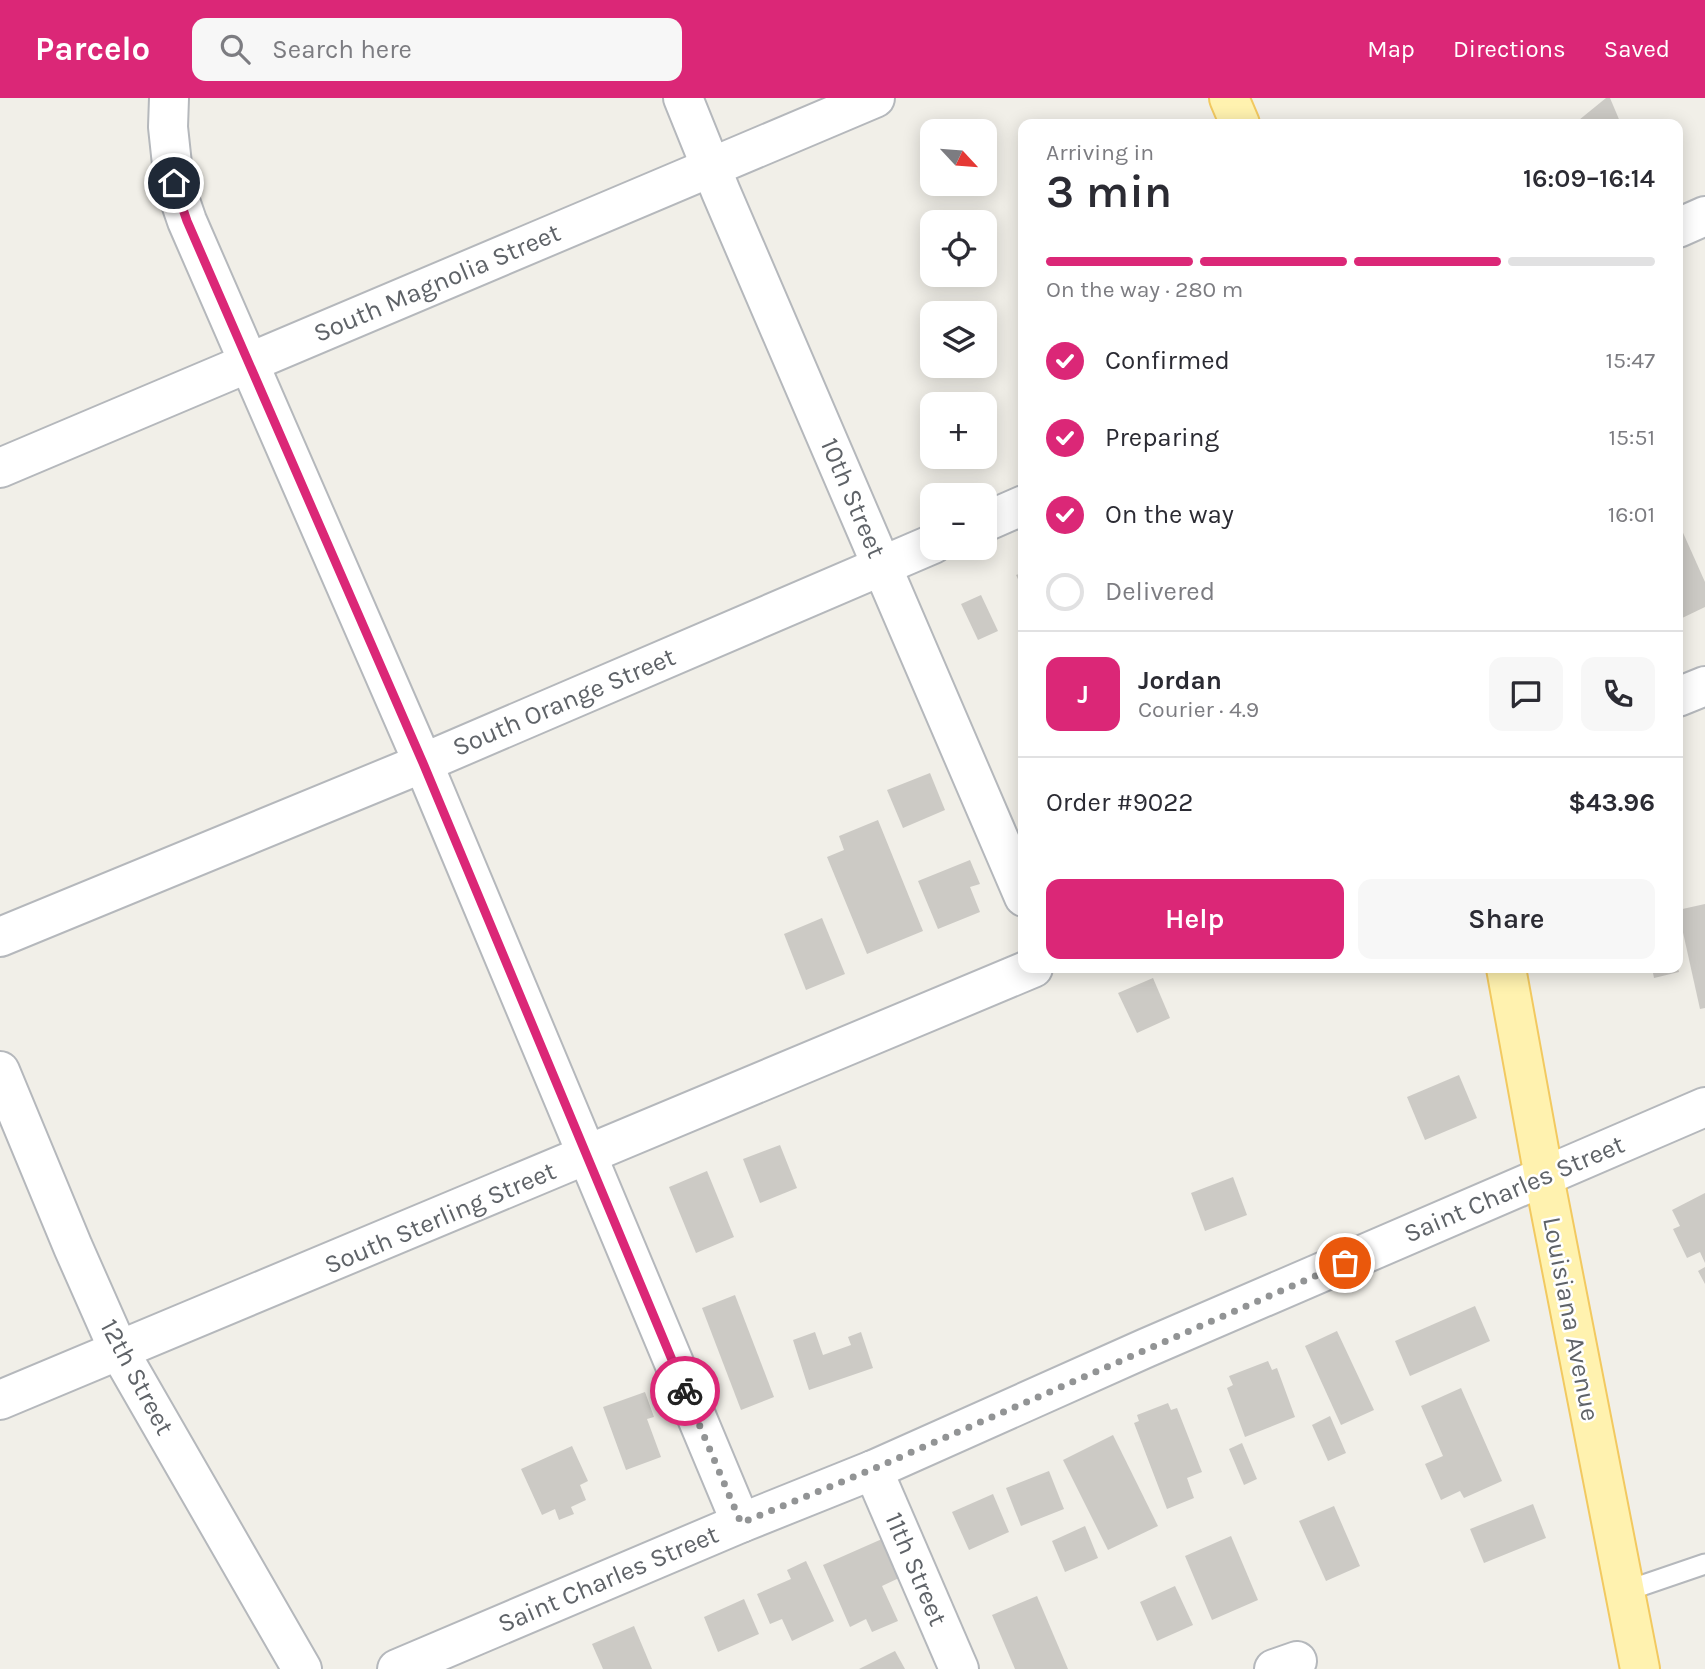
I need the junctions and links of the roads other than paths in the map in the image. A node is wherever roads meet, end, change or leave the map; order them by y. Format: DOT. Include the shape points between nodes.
graph roads {
  1 [pos="169,98"];
  2 [pos="683,98"];
  3 [pos="875,98"];
  4 [pos="1229,98"];
  5 [pos="1238,119"];
  6 [pos="710,168"];
  7 [pos="1705,216"];
  8 [pos="1683,226"];
  9 [pos="250,361"];
  10 [pos="0,468"];
  11 [pos="1018,508"];
  12 [pos="997,517"];
  13 [pos="920,550"];
  14 [pos="883,566"];
  15 [pos="1705,686"];
  16 [pos="1683,695"];
  17 [pos="423,763"];
  18 [pos="1018,883"];
  19 [pos="0,937"];
  20 [pos="1021,973"];
  21 [pos="1507,973"];
  22 [pos="0,1071"];
  23 [pos="1705,1107"];
  24 [pos="587,1156"];
  25 [pos="1544,1177"];
  26 [pos="119,1351"];
  27 [pos="0,1400"];
  28 [pos="873,1469"];
  29 [pos="741,1523"];
  30 [pos="1705,1564"];
  31 [pos="1623,1592"];
  32 [pos="302,1669"];
  33 [pos="397,1669"];
  34 [pos="959,1669"];
  35 [pos="1640,1669"];
  1 -- 9 [label="street" via="174,183"];
  2 -- 6 [label="street, 10th Street"];
  3 -- 6 [label="street, South Magnolia Street"];
  4 -- 5 [label="main road"];
  6 -- 9 [label="street, South Magnolia Street"];
  6 -- 14 [label="street, 10th Street"];
  7 -- 8 [label="street"];
  9 -- 10 [label="street, South Magnolia Street"];
  9 -- 17 [label="street"];
  11 -- 12 [label="street"];
  13 -- 14 [label="street, South Orange Street"];
  14 -- 17 [label="street, South Orange Street"];
  14 -- 18 [label="street, 10th Street"];
  15 -- 16 [label="street"];
  17 -- 19 [label="street, South Orange Street"];
  17 -- 24 [label="street"];
  20 -- 24 [label="street, South Sterling Street"];
  21 -- 25 [label="main road, Louisiana Avenue"];
  22 -- 26 [label="street, 12th Street"];
  23 -- 25 [label="street, Saint Charles Street"];
  24 -- 26 [label="street, South Sterling Street"];
  24 -- 29 [label="street"];
  25 -- 28 [label="street, Saint Charles Street"];
  25 -- 31 [label="main road, Louisiana Avenue"];
  26 -- 27 [label="street, South Sterling Street"];
  26 -- 32 [label="street, 12th Street"];
  28 -- 29 [label="street, Saint Charles Street"];
  28 -- 34 [label="street, 11th Street"];
  29 -- 33 [label="street, Saint Charles Street"];
  30 -- 31 [label="lane"];
  31 -- 35 [label="main road, Louisiana Avenue"];
}
